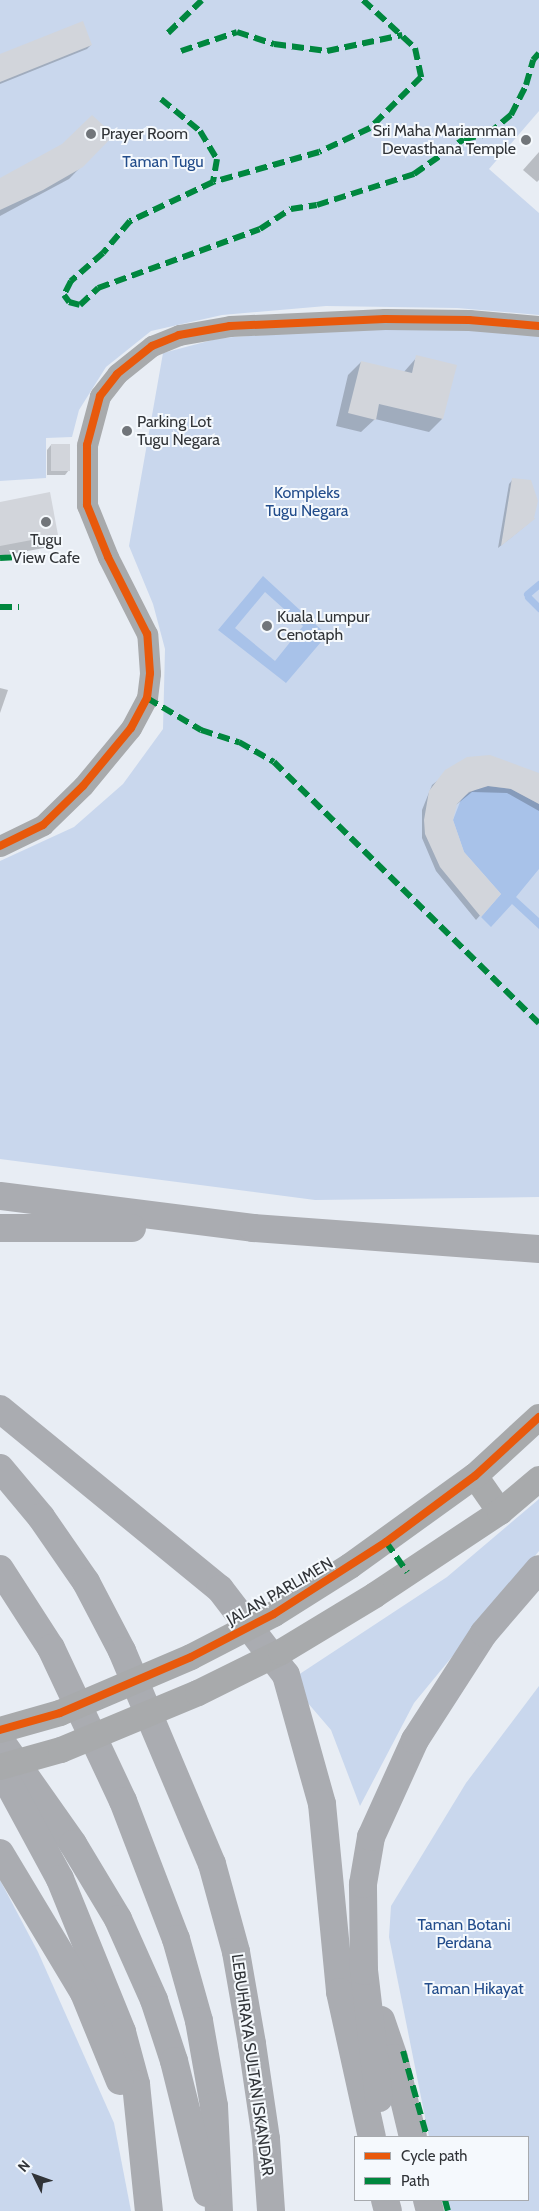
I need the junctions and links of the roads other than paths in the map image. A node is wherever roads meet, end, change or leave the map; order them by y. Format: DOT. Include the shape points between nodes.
graph roads {
  1 [pos="539,326"];
  2 [pos="0,846"];
  3 [pos="0,1196"];
  4 [pos="0,1228"];
  5 [pos="253,1228"];
  6 [pos="539,1249"];
  7 [pos="0,1409"];
  8 [pos="539,1417"];
  9 [pos="0,1468"];
  10 [pos="474,1476"];
  11 [pos="539,1479"];
  12 [pos="500,1512"];
  13 [pos="0,1569"];
  14 [pos="539,1569"];
  15 [pos="0,1730"];
  16 [pos="0,1740"];
  17 [pos="0,1768"];
  18 [pos="0,1853"];
  19 [pos="364,1971"];
  20 [pos="142,2130"];
  21 [pos="372,2136"];
  22 [pos="384,2136"];
  23 [pos="412,2136"];
  24 [pos="149,2211"];
  25 [pos="211,2211"];
  26 [pos="219,2211"];
  27 [pos="271,2211"];
  1 -- 2 [label="street" via="469,320 385,319 230,326 180,335 152,346 117,374 100,396 87,445 87,505 108,557 147,634 148,698 131,728 83,786 43,825"];
  3 -- 5 [label="main road"];
  4 -- 5 [label="main road"];
  5 -- 6 [label="main road"];
  7 -- 21 [label="main road" via="220,1589 286,1675 322,1804 340,1992"];
  8 -- 10 [label="street, JALAN PARLIMEN"];
  9 -- 27 [label="main road, LEBUHRAYA SULTAN ISKANDAR" via="41,1517 86,1582 122,1651 212,1864 236,1952 252,2044 266,2139"];
  10 -- 12 [label="street"];
  10 -- 15 [label="street, JALAN PARLIMEN, bridge" via="350,1566 274,1614 191,1657 60,1713"];
  11 -- 12 [label="street"];
  12 -- 17 [label="street, bridge" via="375,1595 281,1652 198,1693 62,1750"];
  13 -- 26 [label="main road" via="51,1648 123,1801 176,1939 199,2021 214,2106"];
  14 -- 19 [label="main road" via="484,1633 415,1740 371,1837 363,1884"];
  16 -- 25 [label="main road" via="74,1844 118,1919 154,2000 171,2052"];
  17 -- 20 [label="main road" via="60,1879 122,2032 136,2084"];
  18 -- 20 [label="main road" via="84,1993"];
  19 -- 22 [label="main road"];
  19 -- 23 [label="main road" via="394,2058"];
  20 -- 24 [label="main road"];
}
